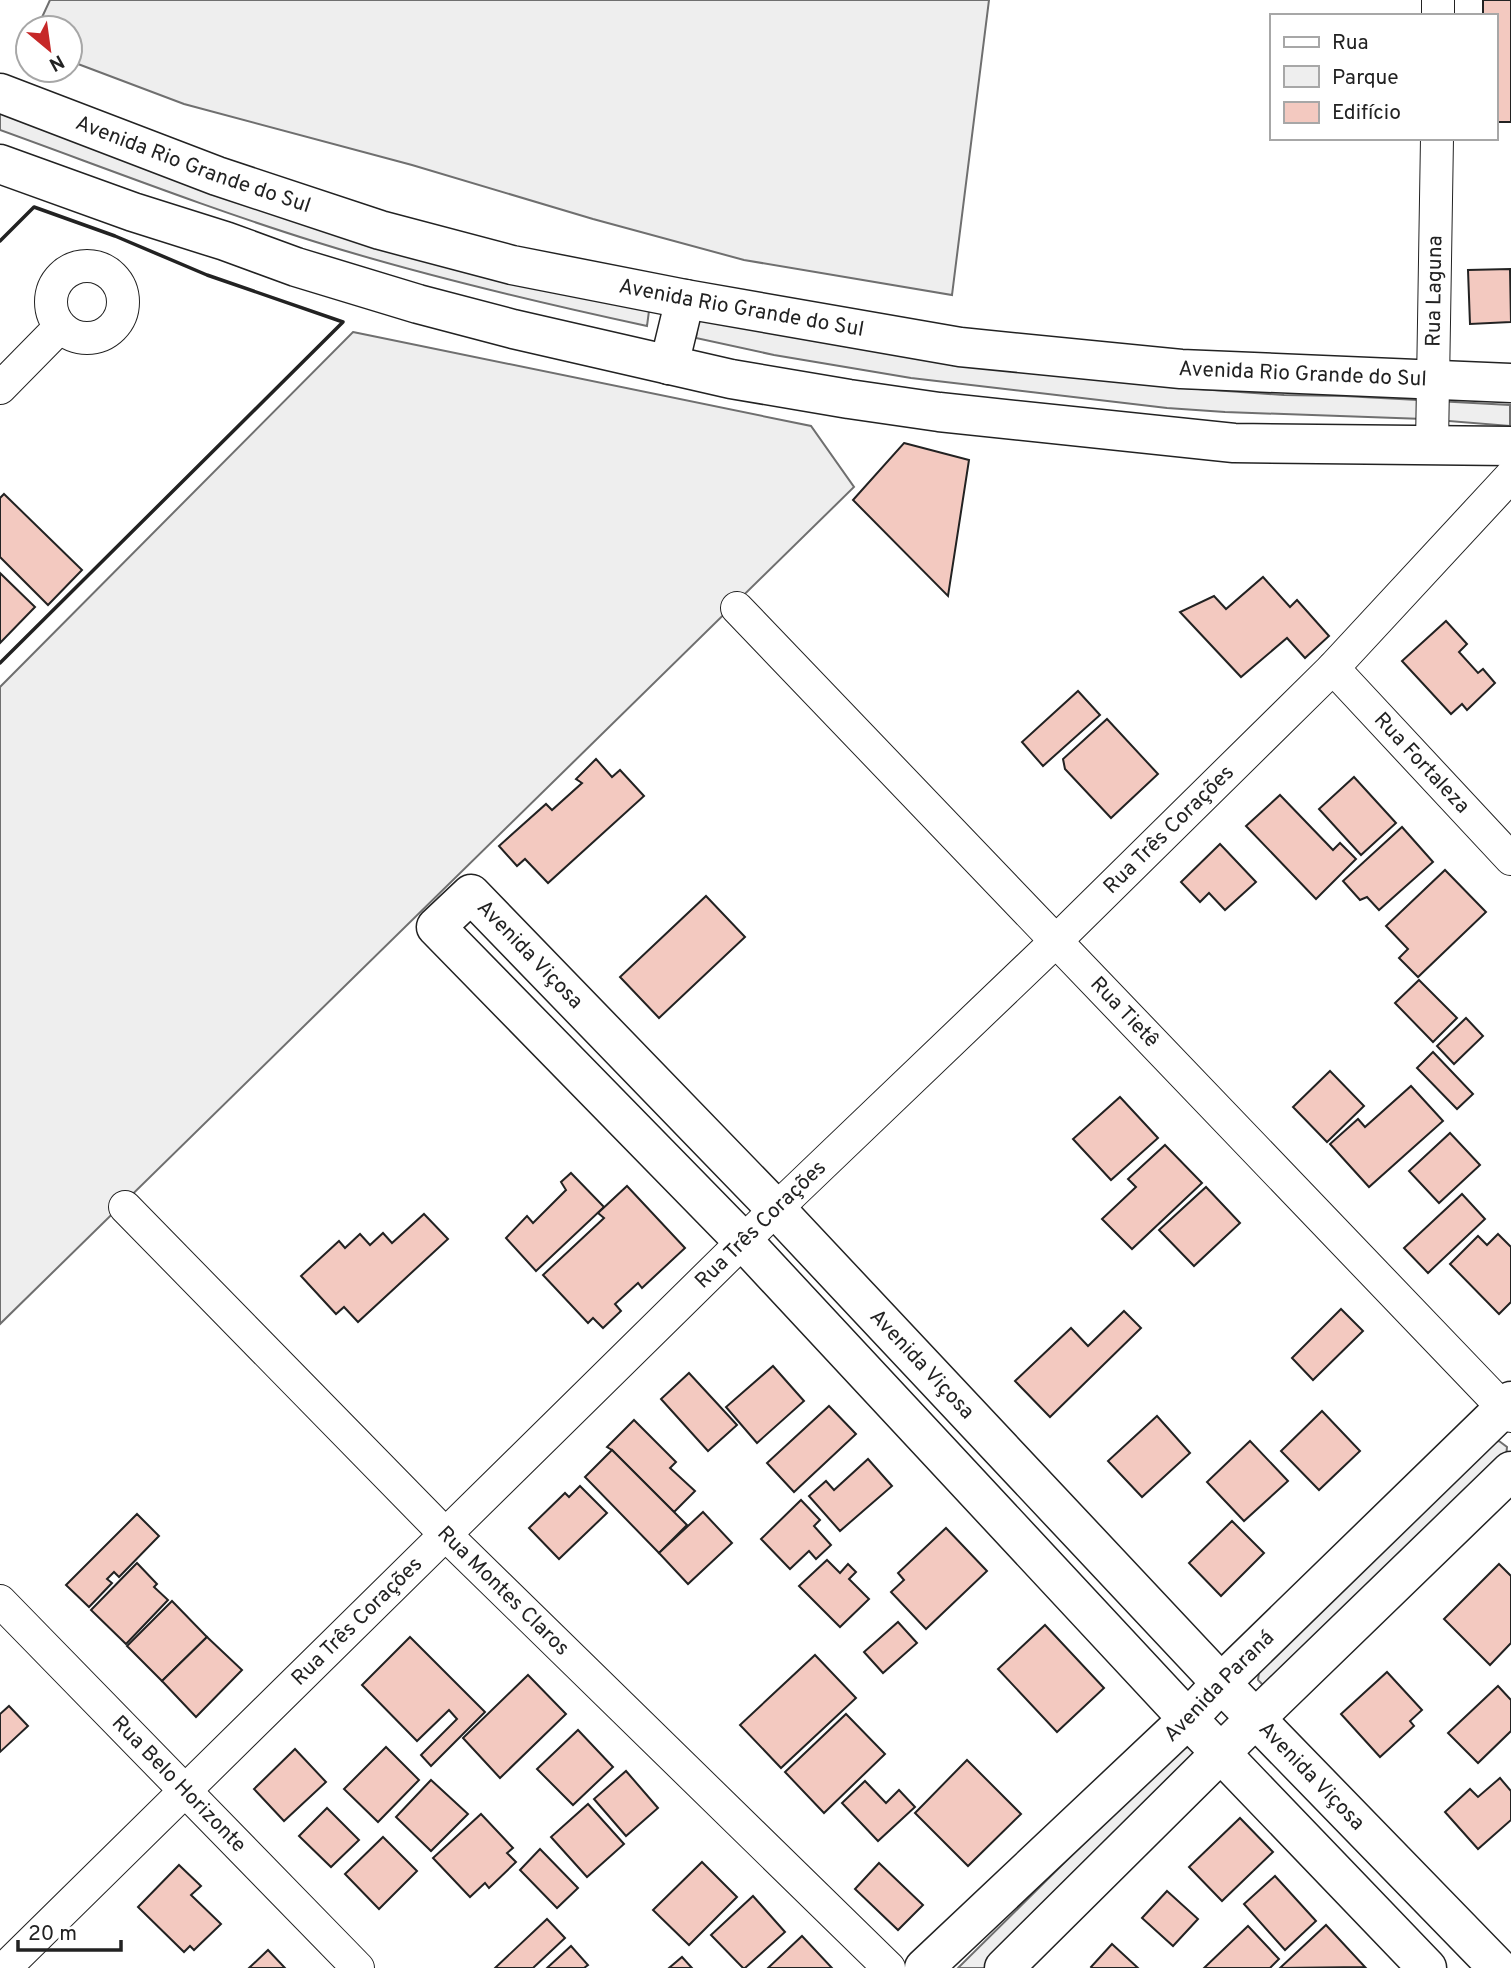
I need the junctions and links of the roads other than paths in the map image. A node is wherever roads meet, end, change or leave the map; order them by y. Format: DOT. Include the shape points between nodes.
graph roads {
  1 [pos="0,93"];
  2 [pos="1437,140"];
  3 [pos="0,164"];
  4 [pos="685,299"];
  5 [pos="60,327"];
  6 [pos="669,365"];
  7 [pos="1434,380"];
  8 [pos="1511,383"];
  9 [pos="0,388"];
  10 [pos="1432,445"];
  11 [pos="1511,446"];
  12 [pos="1511,477"];
  13 [pos="737,608"];
  14 [pos="1333,668"];
  15 [pos="1511,859"];
  16 [pos="1056,941"];
  17 [pos="125,1207"];
  18 [pos="776,1209"];
  19 [pos="743,1241"];
  20 [pos="1508,1409"];
  21 [pos="1511,1471"];
  22 [pos="446,1535"];
  23 [pos="0,1601"];
  24 [pos="1221,1683"];
  25 [pos="1256,1718"];
  26 [pos="1188,1719"];
  27 [pos="1222,1753"];
  28 [pos="185,1791"];
  29 [pos="5,1968"];
  30 [pos="358,1968"];
  31 [pos="889,1968"];
  32 [pos="924,1968"];
  33 [pos="1004,1968"];
  34 [pos="1427,1968"];
  35 [pos="1498,1968"];
  1 -- 4 [label="street, Avenida Rio Grande do Sul" via="217,176 380,230 512,265"];
  2 -- 7 [label="street, Rua Laguna"];
  3 -- 6 [label="street" via="308,271 513,329"];
  4 -- 6 [label="street"];
  4 -- 7 [label="street, Avenida Rio Grande do Sul" via="960,347 1181,369"];
  5 -- 9 [label="street"];
  6 -- 10 [label="street" via="939,412 1234,443"];
  7 -- 8 [label="street, Avenida Rio Grande do Sul"];
  7 -- 10 [label="street, Rua Laguna"];
  10 -- 11 [label="street"];
  12 -- 14 [label="street, Rua Três Corações"];
  13 -- 16 [label="street, Rua Tietê"];
  14 -- 15 [label="street, Rua Fortaleza"];
  14 -- 16 [label="street, Rua Três Corações"];
  16 -- 18 [label="street, Rua Três Corações"];
  16 -- 20 [label="street, Rua Tietê"];
  17 -- 22 [label="street, Rua Montes Claros"];
  18 -- 19 [label="street, Rua Três Corações"];
  18 -- 19 [label="street, Avenida Viçosa" via="471,894 436,927"];
  18 -- 24 [label="street, Avenida Viçosa"];
  19 -- 22 [label="street, Rua Três Corações"];
  19 -- 26 [label="street, Avenida Viçosa"];
  20 -- 24 [label="street, Avenida Paraná"];
  21 -- 25 [label="street"];
  22 -- 28 [label="street, Rua Três Corações"];
  22 -- 31 [label="street, Rua Montes Claros"];
  23 -- 28 [label="street, Rua Belo Horizonte"];
  24 -- 25 [label="street, Avenida Viçosa"];
  24 -- 26 [label="street, Avenida Paraná"];
  25 -- 27 [label="street"];
  25 -- 35 [label="street, Avenida Viçosa"];
  26 -- 27 [label="street, Avenida Viçosa"];
  26 -- 32 [label="street, Avenida Paraná"];
  27 -- 33 [label="street"];
  27 -- 34 [label="street, Avenida Viçosa"];
  28 -- 29 [label="street, Rua Três Corações"];
  28 -- 30 [label="street, Rua Belo Horizonte"];
}
